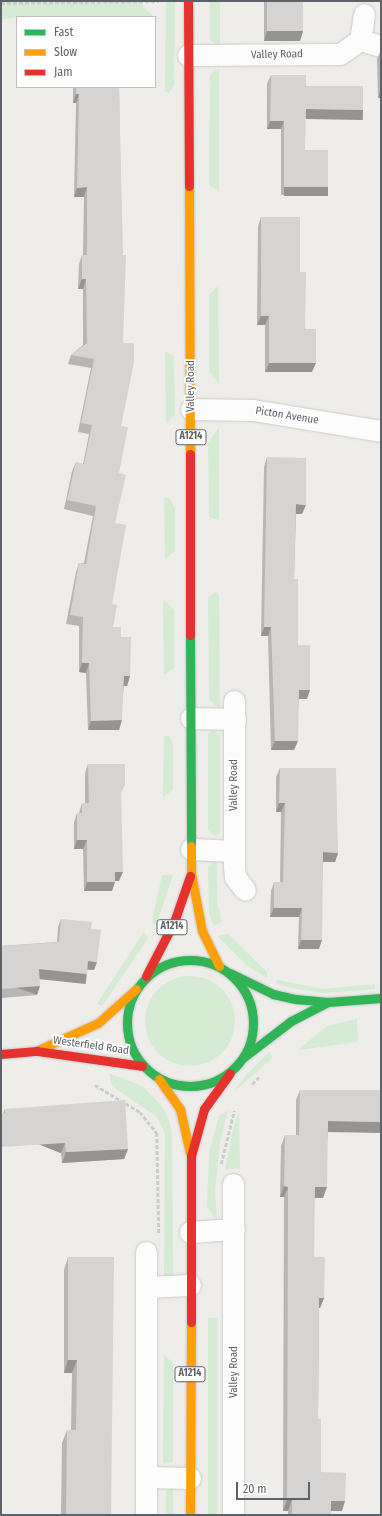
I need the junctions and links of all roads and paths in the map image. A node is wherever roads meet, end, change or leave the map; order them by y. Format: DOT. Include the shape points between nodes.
graph roads {
  1 [pos="159,1"];
  2 [pos="188,1"];
  3 [pos="1,3"];
  4 [pos="364,14"];
  5 [pos="360,40"];
  6 [pos="381,46"];
  7 [pos="188,55"];
  8 [pos="191,409"];
  9 [pos="381,432"];
  10 [pos="191,718"];
  11 [pos="191,849"];
  12 [pos="234,851"];
  13 [pos="191,873"];
  14 [pos="245,890"];
  15 [pos="219,966"];
  16 [pos="230,973"];
  17 [pos="145,977"];
  18 [pos="136,989"];
  19 [pos="381,998"];
  20 [pos="328,1002"];
  21 [pos="37,1051"];
  22 [pos="1,1054"];
  23 [pos="244,1057"];
  24 [pos="142,1066"];
  25 [pos="265,1071"];
  26 [pos="230,1073"];
  27 [pos="158,1079"];
  28 [pos="250,1086"];
  29 [pos="104,1088"];
  30 [pos="236,1106"];
  31 [pos="191,1156"];
  32 [pos="221,1167"];
  33 [pos="233,1184"];
  34 [pos="234,1230"];
  35 [pos="190,1232"];
  36 [pos="153,1246"];
  37 [pos="190,1285"];
  38 [pos="146,1287"];
  39 [pos="146,1477"];
  40 [pos="190,1478"];
  41 [pos="146,1515"];
  42 [pos="190,1515"];
  43 [pos="234,1515"];
  1 -- 3 [label="path"];
  2 -- 7 [label="main road, Valley Road / A1214"];
  4 -- 5 [label="street"];
  5 -- 6 [label="street"];
  5 -- 7 [label="street, Valley Road" via="340,54"];
  7 -- 8 [label="main road, Valley Road / A1214"];
  8 -- 9 [label="street, Picton Avenue" via="253,410"];
  8 -- 10 [label="main road, Valley Road / A1214"];
  10 -- 11 [label="main road, Valley Road / A1214"];
  10 -- 12 [label="street, Valley Road" via="234,710"];
  11 -- 12 [label="street"];
  11 -- 13 [label="main road, Valley Road / A1214"];
  12 -- 14 [label="street, Valley Road" via="235,877"];
  13 -- 15 [label="main road, Valley Road / A1214" via="202,931"];
  13 -- 17 [label="main road, Valley Road / A1214" via="174,922"];
  15 -- 16 [label="main road"];
  15 -- 17 [label="main road" via="200,960 180,960 162,966"];
  16 -- 20 [label="main road" via="273,994"];
  16 -- 23 [label="main road" via="242,986 252,1009 252,1040"];
  17 -- 18 [label="main road"];
  18 -- 21 [label="main road, Westerfield Road" via="98,1023"];
  18 -- 24 [label="main road" via="128,1008 126,1029 131,1049"];
  19 -- 20 [label="main road"];
  20 -- 23 [label="main road" via="291,1021"];
  21 -- 22 [label="main road, Westerfield Road"];
  21 -- 24 [label="main road, Westerfield Road"];
  23 -- 26 [label="main road"];
  24 -- 27 [label="main road"];
  25 -- 28 [label="path"];
  26 -- 27 [label="main road" via="211,1084 190,1087"];
  26 -- 31 [label="main road, A1214" via="204,1109"];
  27 -- 31 [label="main road, A1214" via="180,1109"];
  29 -- 36 [label="path" via="150,1121 157,1133"];
  30 -- 32 [label="path"];
  31 -- 35 [label="main road, A1214"];
  33 -- 34 [label="street, Valley Road"];
  34 -- 35 [label="street"];
  34 -- 43 [label="street, Valley Road"];
  35 -- 37 [label="main road, A1214"];
  36 -- 38 [label="street"];
  37 -- 38 [label="street"];
  37 -- 40 [label="main road, A1214"];
  38 -- 39 [label="street"];
  39 -- 40 [label="street"];
  39 -- 41 [label="street"];
  40 -- 42 [label="main road, A1214"];
}
